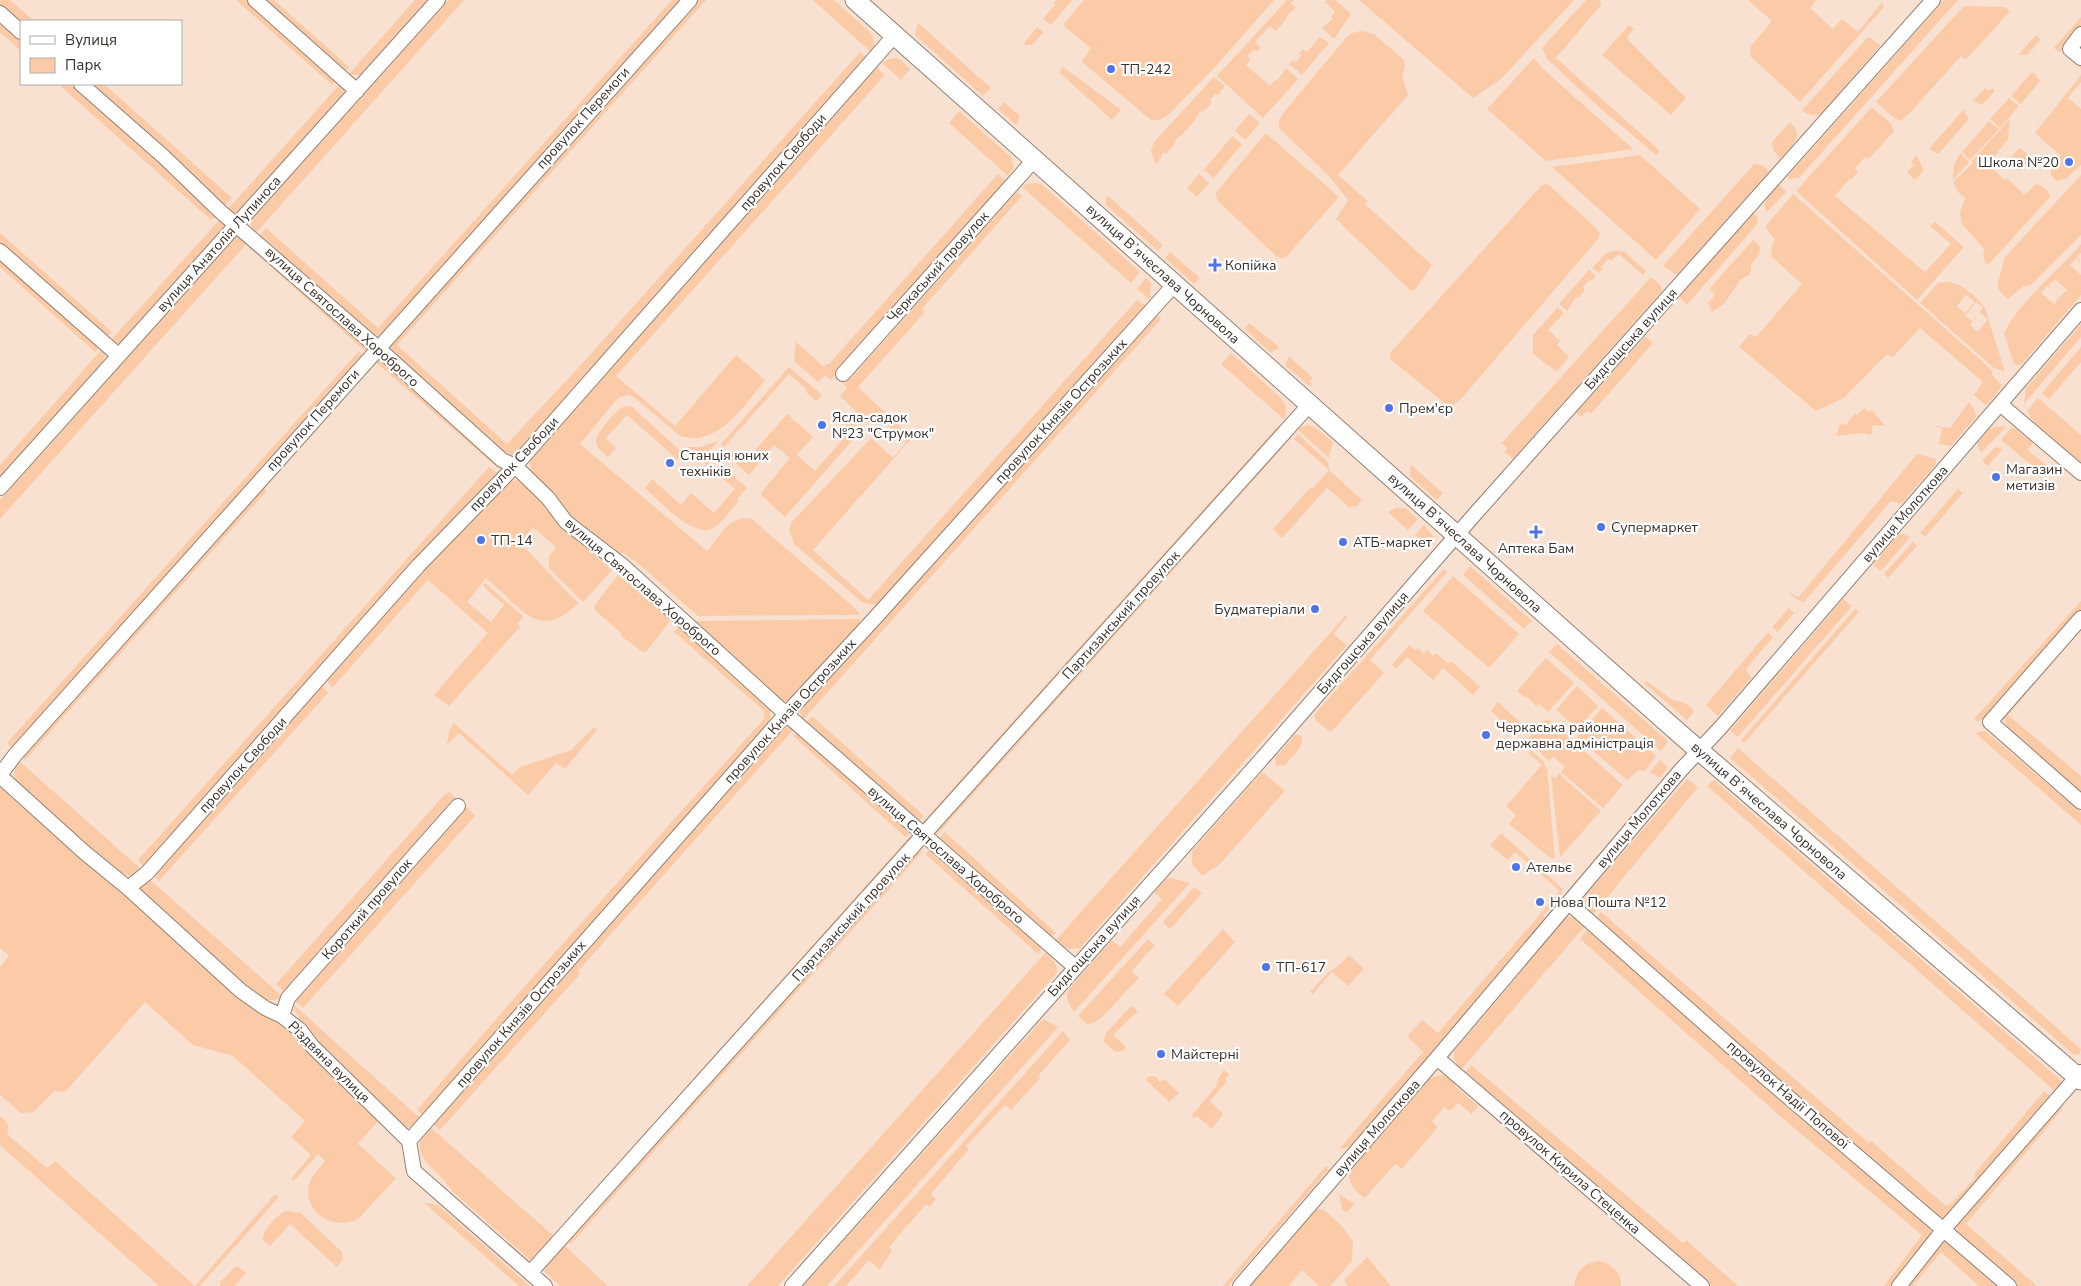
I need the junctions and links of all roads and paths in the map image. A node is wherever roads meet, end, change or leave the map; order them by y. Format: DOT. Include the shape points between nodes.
graph roads {
  1 [pos="255,0"];
  2 [pos="438,0"];
  3 [pos="690,0"];
  4 [pos="855,0"];
  5 [pos="1933,0"];
  6 [pos="0,13"];
  7 [pos="20,31"];
  8 [pos="2081,34"];
  9 [pos="894,36"];
  10 [pos="2081,58"];
  11 [pos="82,85"];
  12 [pos="357,91"];
  13 [pos="1034,160"];
  14 [pos="237,224"];
  15 [pos="0,251"];
  16 [pos="1174,285"];
  17 [pos="2081,310"];
  18 [pos="378,348"];
  19 [pos="118,355"];
  20 [pos="843,374"];
  21 [pos="1310,404"];
  22 [pos="2000,404"];
  23 [pos="516,466"];
  24 [pos="2081,473"];
  25 [pos="0,486"];
  26 [pos="1456,536"];
  27 [pos="2081,618"];
  28 [pos="786,714"];
  29 [pos="1699,750"];
  30 [pos="0,776"];
  31 [pos="2081,802"];
  32 [pos="458,806"];
  33 [pos="924,836"];
  34 [pos="128,888"];
  35 [pos="1568,903"];
  36 [pos="1075,967"];
  37 [pos="282,1016"];
  38 [pos="1437,1058"];
  39 [pos="2080,1076"];
  40 [pos="409,1141"];
  41 [pos="1944,1229"];
  42 [pos="530,1273"];
  43 [pos="545,1286"];
  44 [pos="792,1286"];
  45 [pos="1240,1286"];
  46 [pos="1702,1286"];
  47 [pos="1899,1286"];
  48 [pos="2009,1286"];
  1 -- 12 [label="street"];
  2 -- 12 [label="street, вулиця Анатолія Лупиноса"];
  3 -- 18 [label="street, провулок Перемоги"];
  4 -- 9 [label="main road, вулиця Вʼячеслава Чорновола"];
  5 -- 26 [label="street, Бидгощська вулиця"];
  6 -- 7 [label="street"];
  8 -- 10 [label="street" via="2070,49"];
  9 -- 13 [label="main road, вулиця Вʼячеслава Чорновола"];
  9 -- 23 [label="street, провулок Свободи"];
  11 -- 14 [label="street, вулиця Святослава Хороброго"];
  12 -- 14 [label="street, вулиця Анатолія Лупиноса"];
  13 -- 16 [label="main road, вулиця Вʼячеслава Чорновола"];
  13 -- 20 [label="street, Черкаський провулок"];
  14 -- 18 [label="street, вулиця Святослава Хороброго"];
  14 -- 19 [label="street, вулиця Анатолія Лупиноса"];
  15 -- 19 [label="street"];
  16 -- 21 [label="main road, вулиця Вʼячеслава Чорновола"];
  16 -- 28 [label="street, провулок Князів Острозьких"];
  17 -- 22 [label="street, вулиця Молоткова"];
  18 -- 23 [label="street, вулиця Святослава Хороброго" via="502,460"];
  18 -- 30 [label="street, провулок Перемоги" via="15,755"];
  19 -- 25 [label="street, вулиця Анатолія Лупиноса"];
  21 -- 26 [label="main road, вулиця Вʼячеслава Чорновола"];
  21 -- 33 [label="street, Партизанський провулок"];
  22 -- 24 [label="street"];
  22 -- 29 [label="street, вулиця Молоткова"];
  23 -- 28 [label="street, вулиця Святослава Хороброго" via="548,498 566,522 622,564"];
  23 -- 34 [label="street, провулок Свободи" via="418,566 147,873"];
  26 -- 29 [label="main road, вулиця Вʼячеслава Чорновола"];
  26 -- 36 [label="street, Бидгощська вулиця"];
  27 -- 31 [label="street" via="1990,722"];
  28 -- 33 [label="street, вулиця Святослава Хороброго"];
  28 -- 40 [label="street, провулок Князів Острозьких"];
  29 -- 35 [label="street, вулиця Молоткова"];
  29 -- 39 [label="main road, вулиця Вʼячеслава Чорновола"];
  30 -- 34 [label="street, Різдвяна вулиця"];
  32 -- 37 [label="street, Короткий провулок" via="288,998"];
  33 -- 36 [label="street, вулиця Святослава Хороброго"];
  33 -- 42 [label="street, Партизанський провулок"];
  34 -- 37 [label="street, Різдвяна вулиця" via="240,991"];
  35 -- 38 [label="street, вулиця Молоткова"];
  35 -- 41 [label="street, провулок Надії Попової" via="1766,1078"];
  36 -- 44 [label="street, Бидгощська вулиця"];
  37 -- 40 [label="street, Різдвяна вулиця" via="300,1030 312,1046"];
  38 -- 45 [label="street, вулиця Молоткова"];
  38 -- 46 [label="street, провулок Кирила Стеценка"];
  39 -- 41 [label="street"];
  40 -- 42 [label="street" via="414,1171"];
  41 -- 47 [label="street"];
  41 -- 48 [label="street, провулок Надії Попової"];
  42 -- 43 [label="street"];
}
